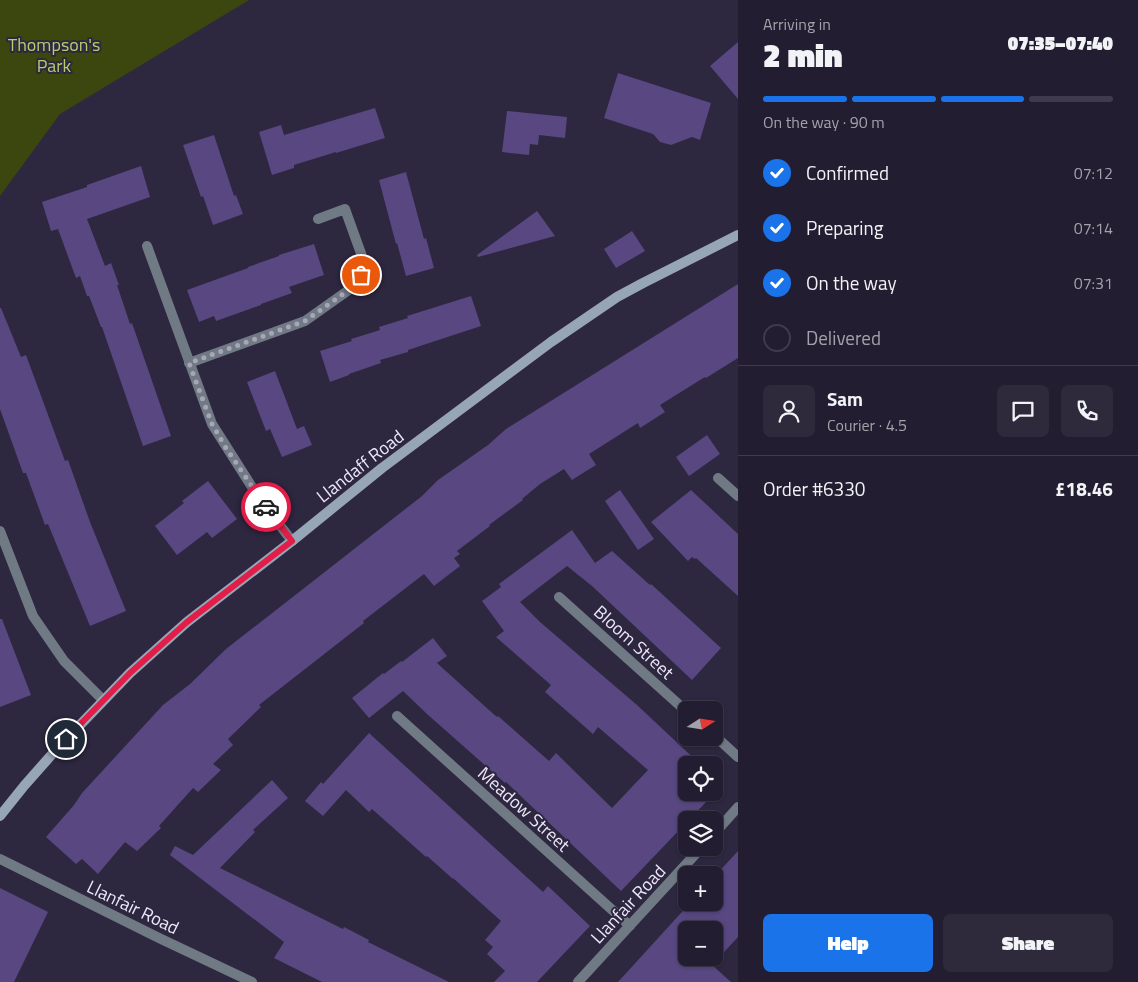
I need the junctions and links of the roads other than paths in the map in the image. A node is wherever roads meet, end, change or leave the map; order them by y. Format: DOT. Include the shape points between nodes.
graph roads {
  1 [pos="318,219"];
  2 [pos="738,235"];
  3 [pos="147,246"];
  4 [pos="189,363"];
  5 [pos="718,478"];
  6 [pos="738,496"];
  7 [pos="0,531"];
  8 [pos="292,541"];
  9 [pos="559,597"];
  10 [pos="103,700"];
  11 [pos="678,704"];
  12 [pos="397,716"];
  13 [pos="723,743"];
  14 [pos="738,757"];
  15 [pos="738,807"];
  16 [pos="0,816"];
  17 [pos="723,824"];
  18 [pos="694,856"];
  19 [pos="0,860"];
  20 [pos="630,926"];
  21 [pos="252,982"];
  22 [pos="578,982"];
  1 -- 4 [label="street" via="345,210 363,259 361,275 353,287 305,321"];
  2 -- 8 [label="main road, Llandaff Road" via="617,297 551,342 382,468"];
  3 -- 4 [label="street"];
  4 -- 8 [label="street" via="212,424 259,498"];
  5 -- 6 [label="street"];
  7 -- 10 [label="street" via="33,616 64,661"];
  8 -- 10 [label="main road, Llandaff Road" via="187,622"];
  9 -- 11 [label="street, Bloom Street"];
  10 -- 16 [label="main road, Llandaff Road"];
  12 -- 20 [label="street, Meadow Street"];
  13 -- 14 [label="street"];
  15 -- 17 [label="street"];
  18 -- 20 [label="street, Llanfair Road"];
  19 -- 21 [label="street, Llanfair Road"];
  20 -- 22 [label="street, Llanfair Road"];
}
